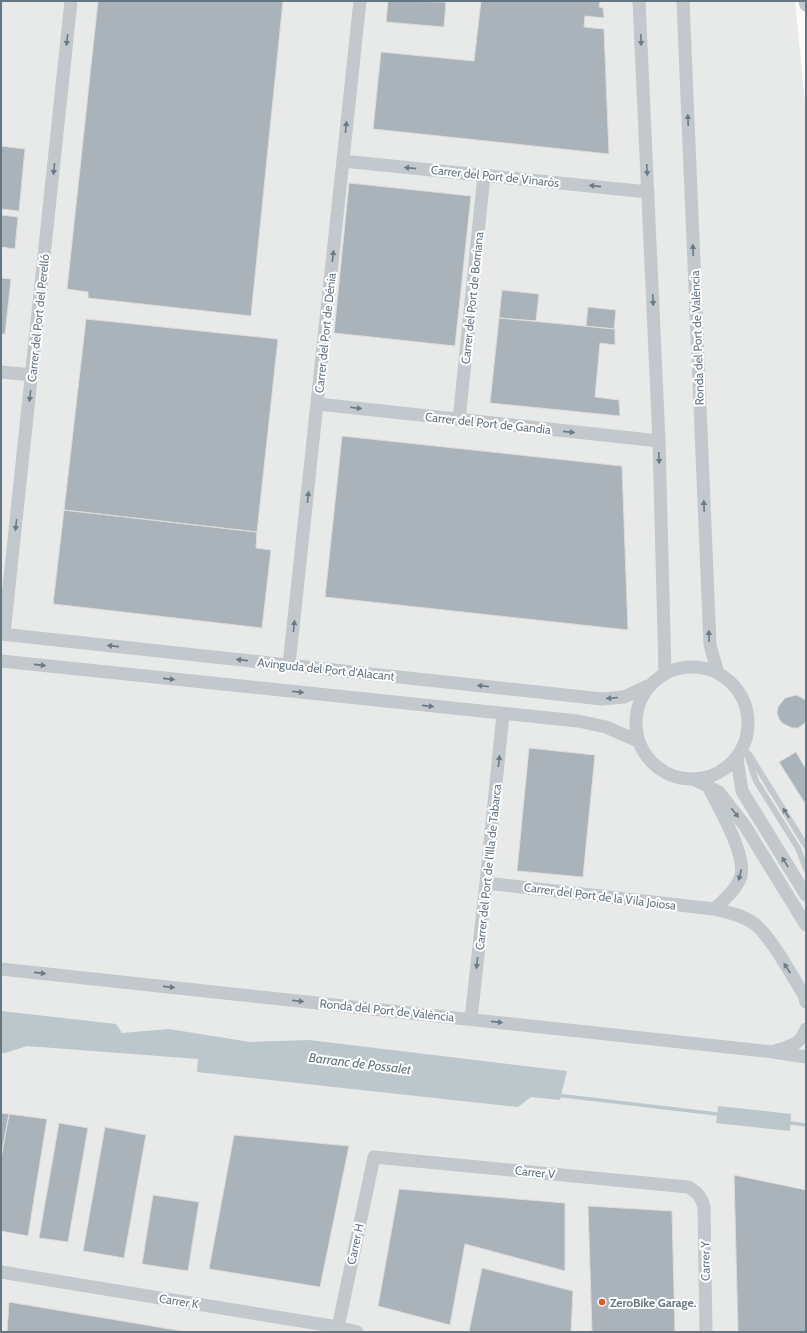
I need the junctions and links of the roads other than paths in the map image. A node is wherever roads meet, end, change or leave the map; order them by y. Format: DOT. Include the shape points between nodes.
graph roads {
  1 [pos="71,1"];
  2 [pos="360,1"];
  3 [pos="639,1"];
  4 [pos="683,1"];
  5 [pos="805,1"];
  6 [pos="806,5"];
  7 [pos="343,161"];
  8 [pos="484,175"];
  9 [pos="648,192"];
  10 [pos="1,372"];
  11 [pos="32,375"];
  12 [pos="318,404"];
  13 [pos="459,420"];
  14 [pos="659,441"];
  15 [pos="3,634"];
  16 [pos="1,661"];
  17 [pos="289,665"];
  18 [pos="665,672"];
  19 [pos="718,674"];
  20 [pos="648,686"];
  21 [pos="503,714"];
  22 [pos="638,742"];
  23 [pos="741,751"];
  24 [pos="695,780"];
  25 [pos="709,787"];
  26 [pos="806,846"];
  27 [pos="806,869"];
  28 [pos="486,883"];
  29 [pos="806,894"];
  30 [pos="714,909"];
  31 [pos="806,925"];
  32 [pos="1,969"];
  33 [pos="806,1002"];
  34 [pos="471,1019"];
  35 [pos="806,1029"];
  36 [pos="773,1052"];
  37 [pos="806,1057"];
  38 [pos="374,1157"];
  39 [pos="696,1192"];
  40 [pos="1,1272"];
  41 [pos="338,1329"];
  42 [pos="357,1332"];
  43 [pos="706,1332"];
  1 -- 11 [label="street, Carrer del Port del Perelló, one-way"];
  7 -- 2 [label="street, Carrer del Port de Dénia, one-way"];
  3 -- 9 [label="street, one-way"];
  19 -- 4 [label="street, Ronda del Port de València, one-way" via="710,645"];
  5 -- 6 [label="street"];
  8 -- 7 [label="street, Carrer del Port de Vinaròs, one-way"];
  12 -- 7 [label="street, Carrer del Port de Dénia, one-way"];
  9 -- 8 [label="street, Carrer del Port de Vinaròs, one-way"];
  8 -- 13 [label="street, Carrer del Port de Borriana"];
  9 -- 14 [label="street, one-way"];
  10 -- 11 [label="street"];
  11 -- 15 [label="street, Carrer del Port del Perelló, one-way"];
  12 -- 13 [label="street, Carrer del Port de Gandia, one-way"];
  17 -- 12 [label="street, Carrer del Port de Dénia, one-way"];
  13 -- 14 [label="street, Carrer del Port de Gandia, one-way"];
  14 -- 18 [label="street, one-way"];
  17 -- 15 [label="street, Avinguda del Port d'Alacant, one-way"];
  16 -- 21 [label="street, one-way"];
  20 -- 17 [label="street, Avinguda del Port d'Alacant, one-way" via="624,697 602,698"];
  18 -- 19 [label="street" via="688,666 710,669"];
  18 -- 20 [label="street"];
  19 -- 23 [label="street" via="731,682 743,698 747,710 748,729"];
  20 -- 22 [label="street" via="642,695 635,718"];
  21 -- 22 [label="street" via="578,721 606,727"];
  28 -- 21 [label="street, Carrer del Port de l'Illa de Tabarca, one-way"];
  22 -- 24 [label="street" via="655,767 680,779"];
  23 -- 24 [label="street" via="723,770"];
  26 -- 23 [label="lane, one-way"];
  23 -- 27 [label="lane" via="756,781 798,848"];
  29 -- 23 [label="street, one-way" via="742,790 738,766"];
  24 -- 25 [label="street"];
  25 -- 30 [label="street, one-way" via="736,842 742,865 741,876 734,889"];
  25 -- 31 [label="street, one-way" via="719,792 745,826"];
  28 -- 30 [label="street, Carrer del Port de la Vila Joiosa"];
  28 -- 34 [label="street, Carrer del Port de l'Illa de Tabarca, one-way"];
  33 -- 30 [label="street, Carrer del Port de la Vila Joiosa, one-way" via="766,936 753,922"];
  32 -- 34 [label="street, Ronda del Port de València, one-way"];
  34 -- 36 [label="street, Ronda del Port de València, one-way"];
  35 -- 36 [label="street" via="804,1036 796,1044"];
  36 -- 37 [label="street, Ronda del Port de València"];
  38 -- 39 [label="street, Carrer V" via="688,1187"];
  38 -- 41 [label="street, Carrer H"];
  39 -- 43 [label="street, Carrer Y" via="701,1197 704,1207"];
  40 -- 41 [label="street, Carrer K"];
  41 -- 42 [label="street, Carrer K"];
}
